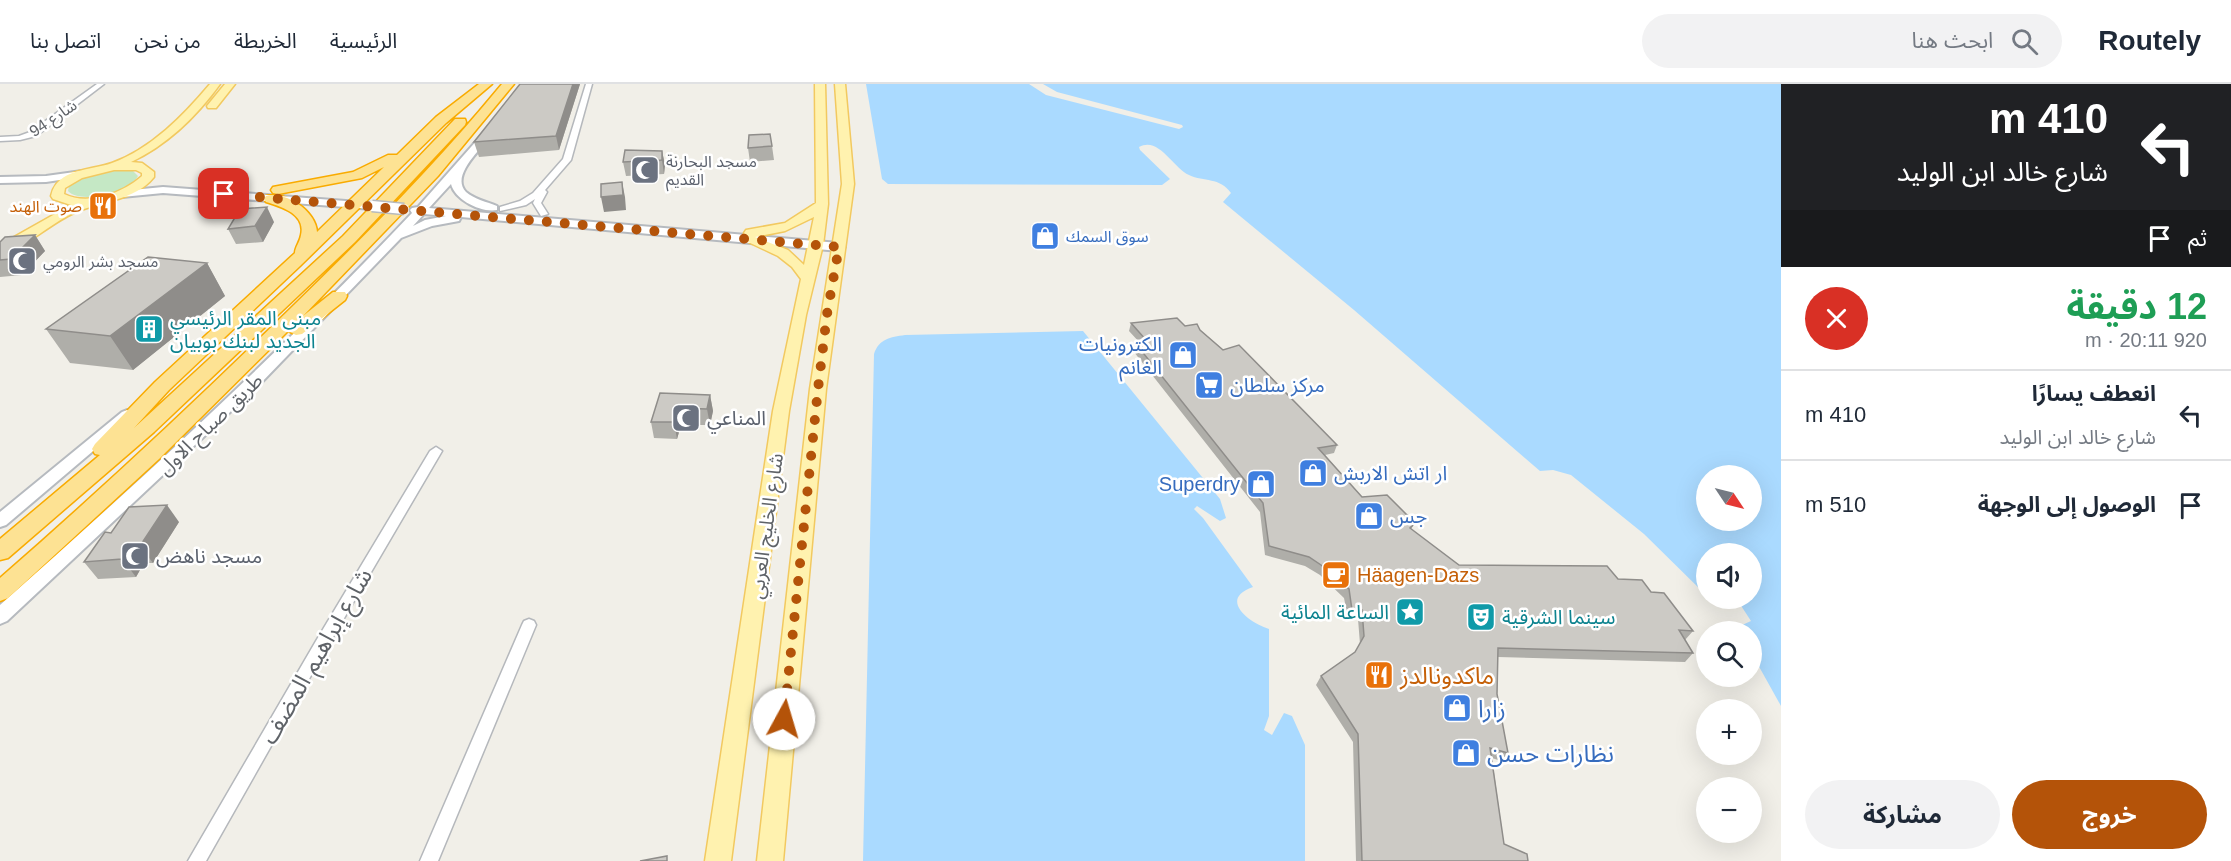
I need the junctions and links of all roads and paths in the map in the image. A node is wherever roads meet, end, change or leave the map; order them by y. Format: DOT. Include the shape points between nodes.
graph roads {
  1 [pos="101,84"];
  2 [pos="215,84"];
  3 [pos="230,84"];
  4 [pos="488,84"];
  5 [pos="589,84"];
  6 [pos="594,84"];
  7 [pos="820,84"];
  8 [pos="840,84"];
  9 [pos="515,86"];
  10 [pos="498,123"];
  11 [pos="0,139"];
  12 [pos="417,143"];
  13 [pos="167,145"];
  14 [pos="151,146"];
  15 [pos="114,166"];
  16 [pos="458,171"];
  17 [pos="148,172"];
  18 [pos="82,174"];
  19 [pos="0,181"];
  20 [pos="59,193"];
  21 [pos="122,194"];
  22 [pos="275,194"];
  23 [pos="538,196"];
  24 [pos="93,201"];
  25 [pos="364,202"];
  26 [pos="421,203"];
  27 [pos="822,204"];
  28 [pos="493,211"];
  29 [pos="41,213"];
  30 [pos="544,214"];
  31 [pos="54,219"];
  32 [pos="750,236"];
  33 [pos="0,238"];
  34 [pos="817,242"];
  35 [pos="840,243"];
  36 [pos="388,246"];
  37 [pos="0,251"];
  38 [pos="294,263"];
  39 [pos="808,280"];
  40 [pos="339,296"];
  41 [pos="162,386"];
  42 [pos="177,431"];
  43 [pos="436,451"];
  44 [pos="0,521"];
  45 [pos="27,528"];
  46 [pos="0,552"];
  47 [pos="0,591"];
  48 [pos="0,616"];
  49 [pos="529,625"];
  50 [pos="197,861"];
  51 [pos="429,861"];
  52 [pos="718,861"];
  53 [pos="770,861"];
  1 -- 11 [label="street, شارع 94" via="33,134"];
  2 -- 14 [label="main road" via="197,106"];
  3 -- 13 [label="main road" via="212,106"];
  4 -- 12 [label="highway"];
  4 -- 45 [label="highway, طريق صباح الاول" via="461,122 349,239 147,427"];
  5 -- 23 [label="street" via="569,157"];
  6 -- 23 [label="street" via="575,153"];
  7 -- 27 [label="main road, شارع الخليج العربي"];
  8 -- 35 [label="main road, شارع الخليج العربي" via="848,184"];
  9 -- 42 [label="highway, طريق صباح الاول" via="425,183"];
  10 -- 16 [label="main road, طريق صباح الاول"];
  12 -- 22 [label="highway" via="357,175"];
  12 -- 25 [label="highway"];
  13 -- 14 [label="main road"];
  13 -- 17 [label="main road" via="153,158"];
  14 -- 15 [label="main road"];
  15 -- 17 [label="main road" via="131,165"];
  15 -- 18 [label="main road"];
  16 -- 26 [label="main road, طريق صباح الاول"];
  16 -- 28 [label="main road" via="456,189"];
  17 -- 21 [label="main road" via="145,182"];
  17 -- 22 [label="main road" via="173,185"];
  18 -- 19 [label="main road"];
  18 -- 20 [label="main road"];
  19 -- 20 [label="main road" via="45,183"];
  20 -- 24 [label="main road" via="76,202"];
  20 -- 29 [label="main road"];
  21 -- 22 [label="main road" via="164,190"];
  21 -- 24 [label="main road"];
  22 -- 25 [label="main road"];
  22 -- 38 [label="highway" via="299,210 310,224 310,236"];
  23 -- 28 [label="street"];
  23 -- 30 [label="street" via="538,206"];
  24 -- 31 [label="main road"];
  25 -- 26 [label="main road" via="384,196"];
  25 -- 26 [label="main road, bridge" via="404,209"];
  25 -- 38 [label="highway"];
  26 -- 28 [label="main road"];
  26 -- 36 [label="main road, طريق صباح الاول"];
  27 -- 32 [label="main road" via="793,225"];
  27 -- 34 [label="main road, شارع الخليج العربي"];
  28 -- 30 [label="main road"];
  28 -- 32 [label="main road"];
  28 -- 36 [label="main road" via="429,223"];
  29 -- 31 [label="main road" via="53,212"];
  29 -- 33 [label="main road"];
  30 -- 32 [label="main road"];
  31 -- 37 [label="main road"];
  32 -- 34 [label="main road"];
  32 -- 39 [label="main road" via="784,253"];
  34 -- 35 [label="main road"];
  34 -- 39 [label="main road, شارع الخليج العربي"];
  35 -- 53 [label="main road, شارع الخليج العربي" via="818,389"];
  36 -- 40 [label="main road, طريق صباح الاول"];
  38 -- 41 [label="highway"];
  39 -- 52 [label="main road, شارع الخليج العربي" via="781,411"];
  40 -- 42 [label="highway"];
  40 -- 48 [label="main road, طريق صباح الاول" via="202,434"];
  41 -- 44 [label="main road"];
  41 -- 45 [label="highway"];
  42 -- 47 [label="highway, طريق صباح الاول"];
  43 -- 50 [label="street, شارع إبراهيم المضف"];
  45 -- 46 [label="highway, طريق صباح الاول"];
  49 -- 51 [label="street"];
}
